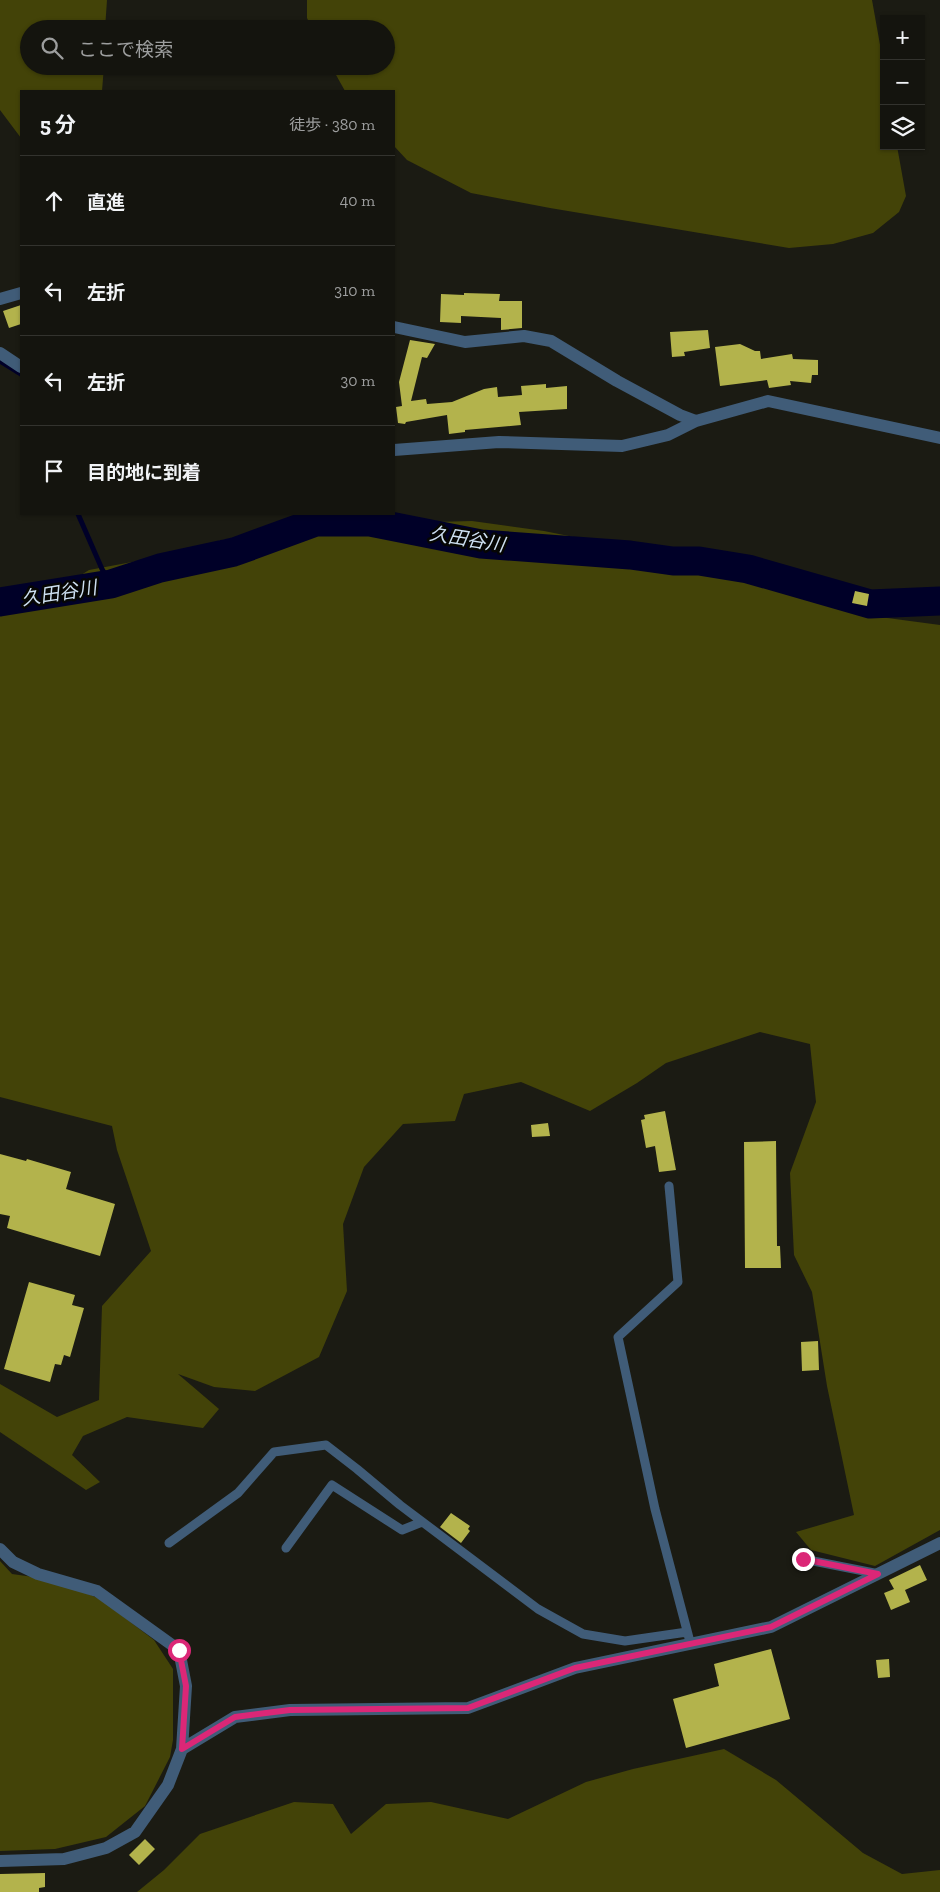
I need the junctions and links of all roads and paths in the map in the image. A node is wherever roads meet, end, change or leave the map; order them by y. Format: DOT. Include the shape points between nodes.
graph roads {
  1 [pos="20,293"];
  2 [pos="0,299"];
  3 [pos="395,328"];
  4 [pos="0,354"];
  5 [pos="20,366"];
  6 [pos="696,421"];
  7 [pos="940,438"];
  8 [pos="395,450"];
  9 [pos="669,1186"];
  10 [pos="422,1522"];
  11 [pos="169,1543"];
  12 [pos="940,1543"];
  13 [pos="286,1548"];
  14 [pos="0,1549"];
  15 [pos="803,1559"];
  16 [pos="878,1574"];
  17 [pos="689,1637"];
  18 [pos="182,1749"];
  19 [pos="0,1861"];
  1 -- 2 [label="street"];
  3 -- 6 [label="street" via="465,342 524,336 551,341 680,416"];
  4 -- 5 [label="street"];
  6 -- 7 [label="street" via="768,401"];
  6 -- 8 [label="street" via="668,435 622,446 499,442"];
  9 -- 17 [label="lane" via="678,1282 618,1337 655,1509"];
  10 -- 11 [label="lane" via="326,1446 274,1452 238,1493"];
  10 -- 13 [label="lane" via="402,1530 332,1485"];
  10 -- 17 [label="lane" via="538,1609 583,1634 625,1641"];
  12 -- 16 [label="street"];
  14 -- 18 [label="street" via="14,1562 38,1574 97,1591 179,1650 186,1686"];
  15 -- 16 [label="lane"];
  16 -- 17 [label="street" via="771,1627"];
  17 -- 18 [label="street" via="575,1668 468,1708 290,1710 235,1717"];
  18 -- 19 [label="street" via="168,1785 135,1832 106,1848 64,1860"];
}
